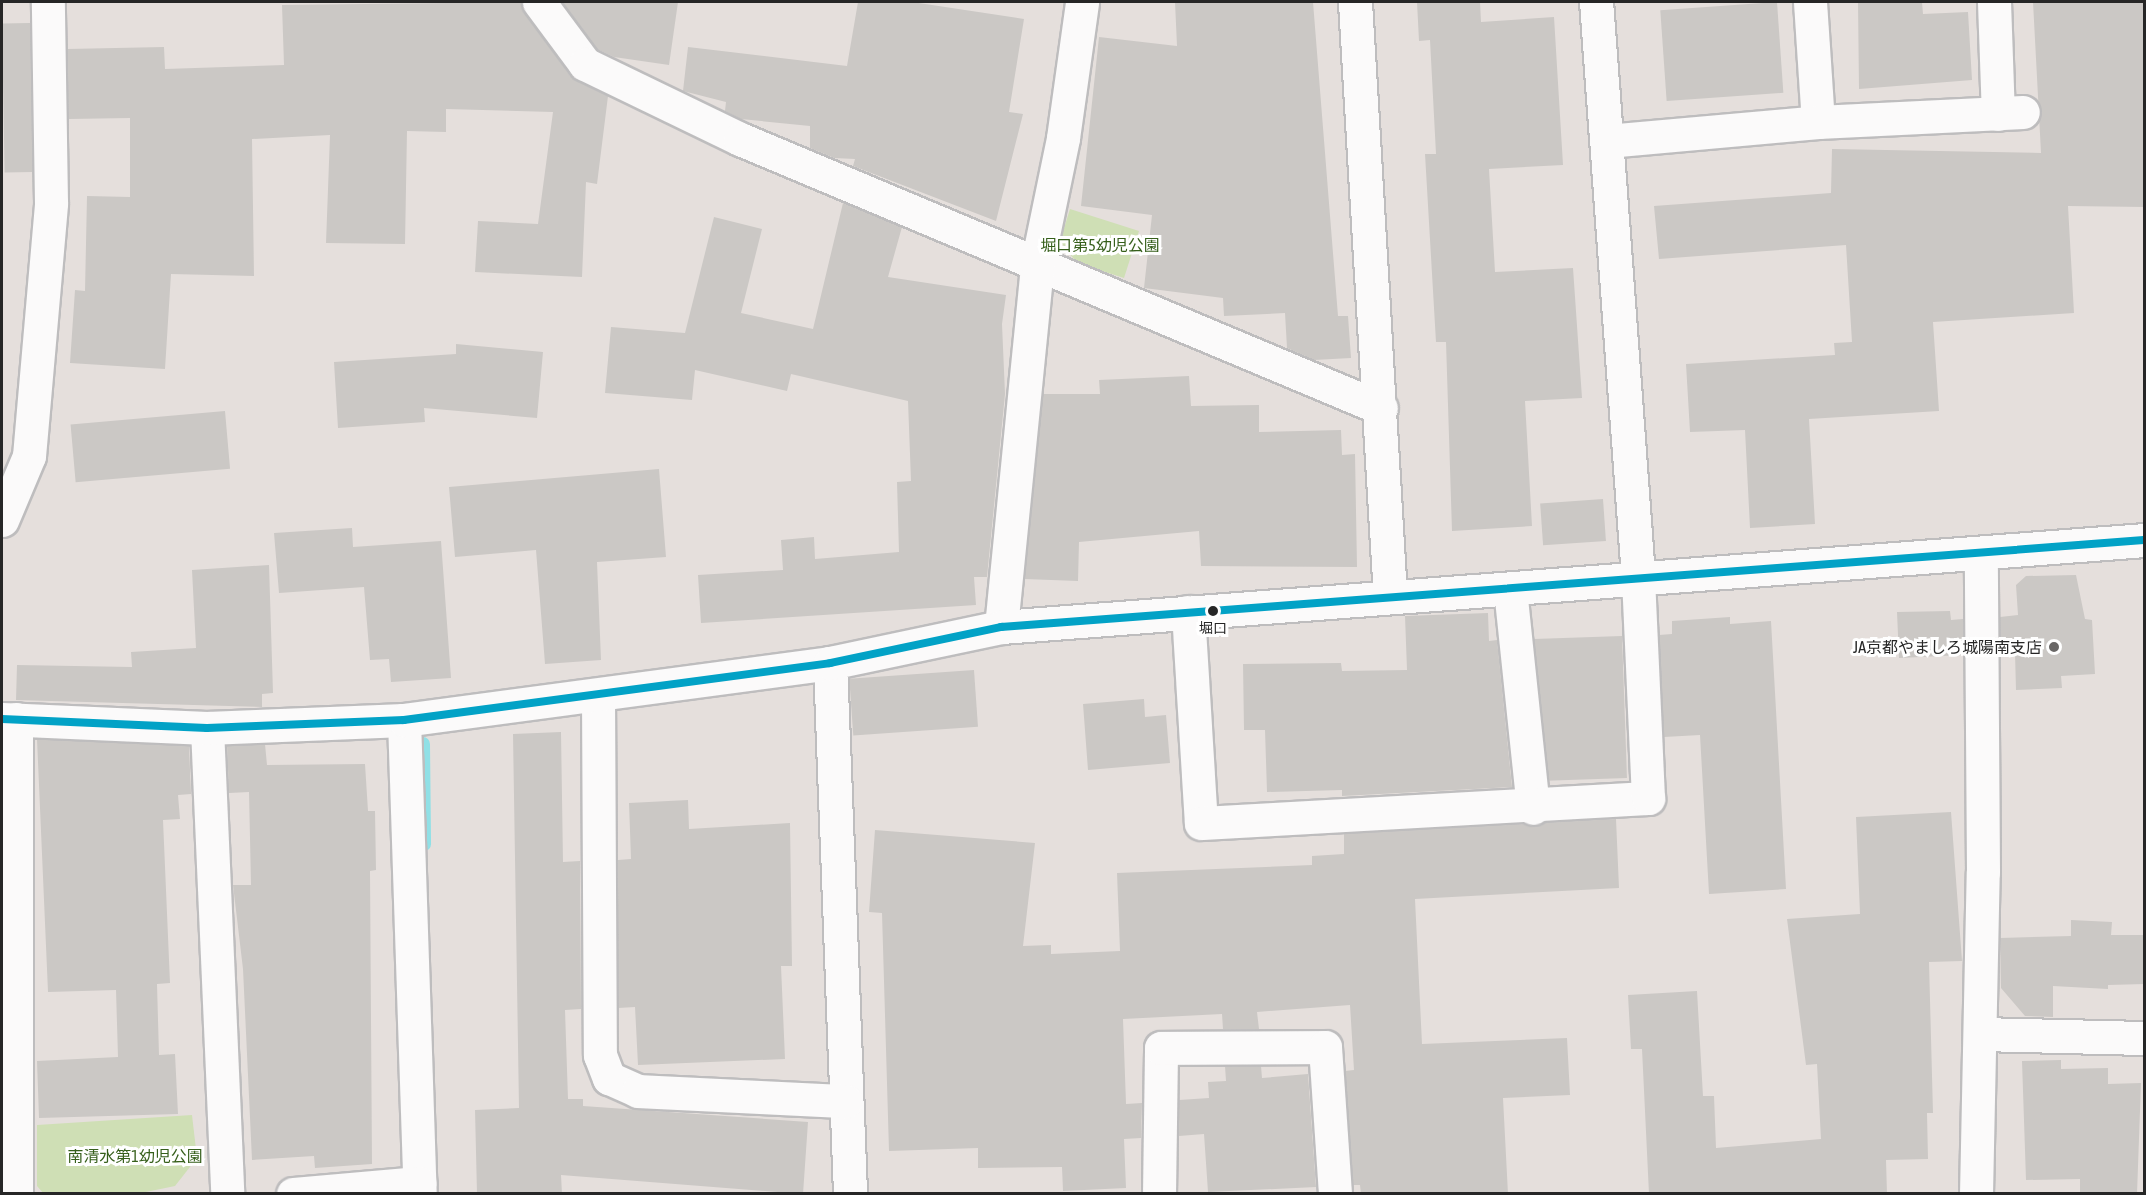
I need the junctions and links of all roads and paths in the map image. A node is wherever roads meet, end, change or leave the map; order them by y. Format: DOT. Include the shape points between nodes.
graph roads {
  1 [pos="48,2"];
  2 [pos="539,2"];
  3 [pos="1082,2"];
  4 [pos="1355,2"];
  5 [pos="1596,2"];
  6 [pos="1810,2"];
  7 [pos="1994,2"];
  8 [pos="1818,122"];
  9 [pos="1607,141"];
  10 [pos="1036,264"];
  11 [pos="1381,408"];
  12 [pos="2,520"];
  13 [pos="2145,540"];
  14 [pos="1981,556"];
  15 [pos="1638,576"];
  16 [pos="1510,589"];
  17 [pos="1390,596"];
  18 [pos="1188,612"];
  19 [pos="1001,627"];
  20 [pos="830,663"];
  21 [pos="598,695"];
  22 [pos="9,719"];
  23 [pos="404,720"];
  24 [pos="207,728"];
  25 [pos="1533,808"];
  26 [pos="1980,1034"];
  27 [pos="2145,1038"];
  28 [pos="846,1101"];
  29 [pos="420,1188"];
  30 [pos="308,1193"];
  31 [pos="16,1194"];
  32 [pos="227,1194"];
  33 [pos="850,1194"];
  34 [pos="1159,1194"];
  35 [pos="1335,1194"];
  36 [pos="1976,1194"];
  1 -- 12 [label="street" via="51,202 30,445"];
  2 -- 10 [label="street" via="585,64 740,139"];
  3 -- 10 [label="street" via="1063,138"];
  4 -- 11 [label="street"];
  5 -- 9 [label="street"];
  6 -- 8 [label="street"];
  7 -- 8 [label="street" via="2010,113"];
  8 -- 9 [label="street"];
  9 -- 15 [label="street"];
  10 -- 11 [label="street"];
  10 -- 19 [label="street"];
  11 -- 17 [label="street"];
  13 -- 14 [label="street"];
  14 -- 15 [label="street"];
  14 -- 26 [label="street"];
  15 -- 16 [label="street"];
  15 -- 25 [label="street" via="1648,798"];
  16 -- 17 [label="street"];
  16 -- 25 [label="street"];
  17 -- 18 [label="street"];
  18 -- 19 [label="street"];
  18 -- 25 [label="street" via="1201,823"];
  19 -- 20 [label="street"];
  20 -- 21 [label="street"];
  20 -- 28 [label="street"];
  21 -- 23 [label="street"];
  21 -- 28 [label="street" via="600,1055 609,1078 638,1091"];
  22 -- 24 [label="street"];
  22 -- 31 [label="street"];
  23 -- 24 [label="street"];
  23 -- 29 [label="street"];
  24 -- 32 [label="street"];
  26 -- 27 [label="street"];
  26 -- 36 [label="street"];
  28 -- 33 [label="street"];
  29 -- 30 [label="street"];
  34 -- 35 [label="street" via="1161,1048 1325,1047"];
}
